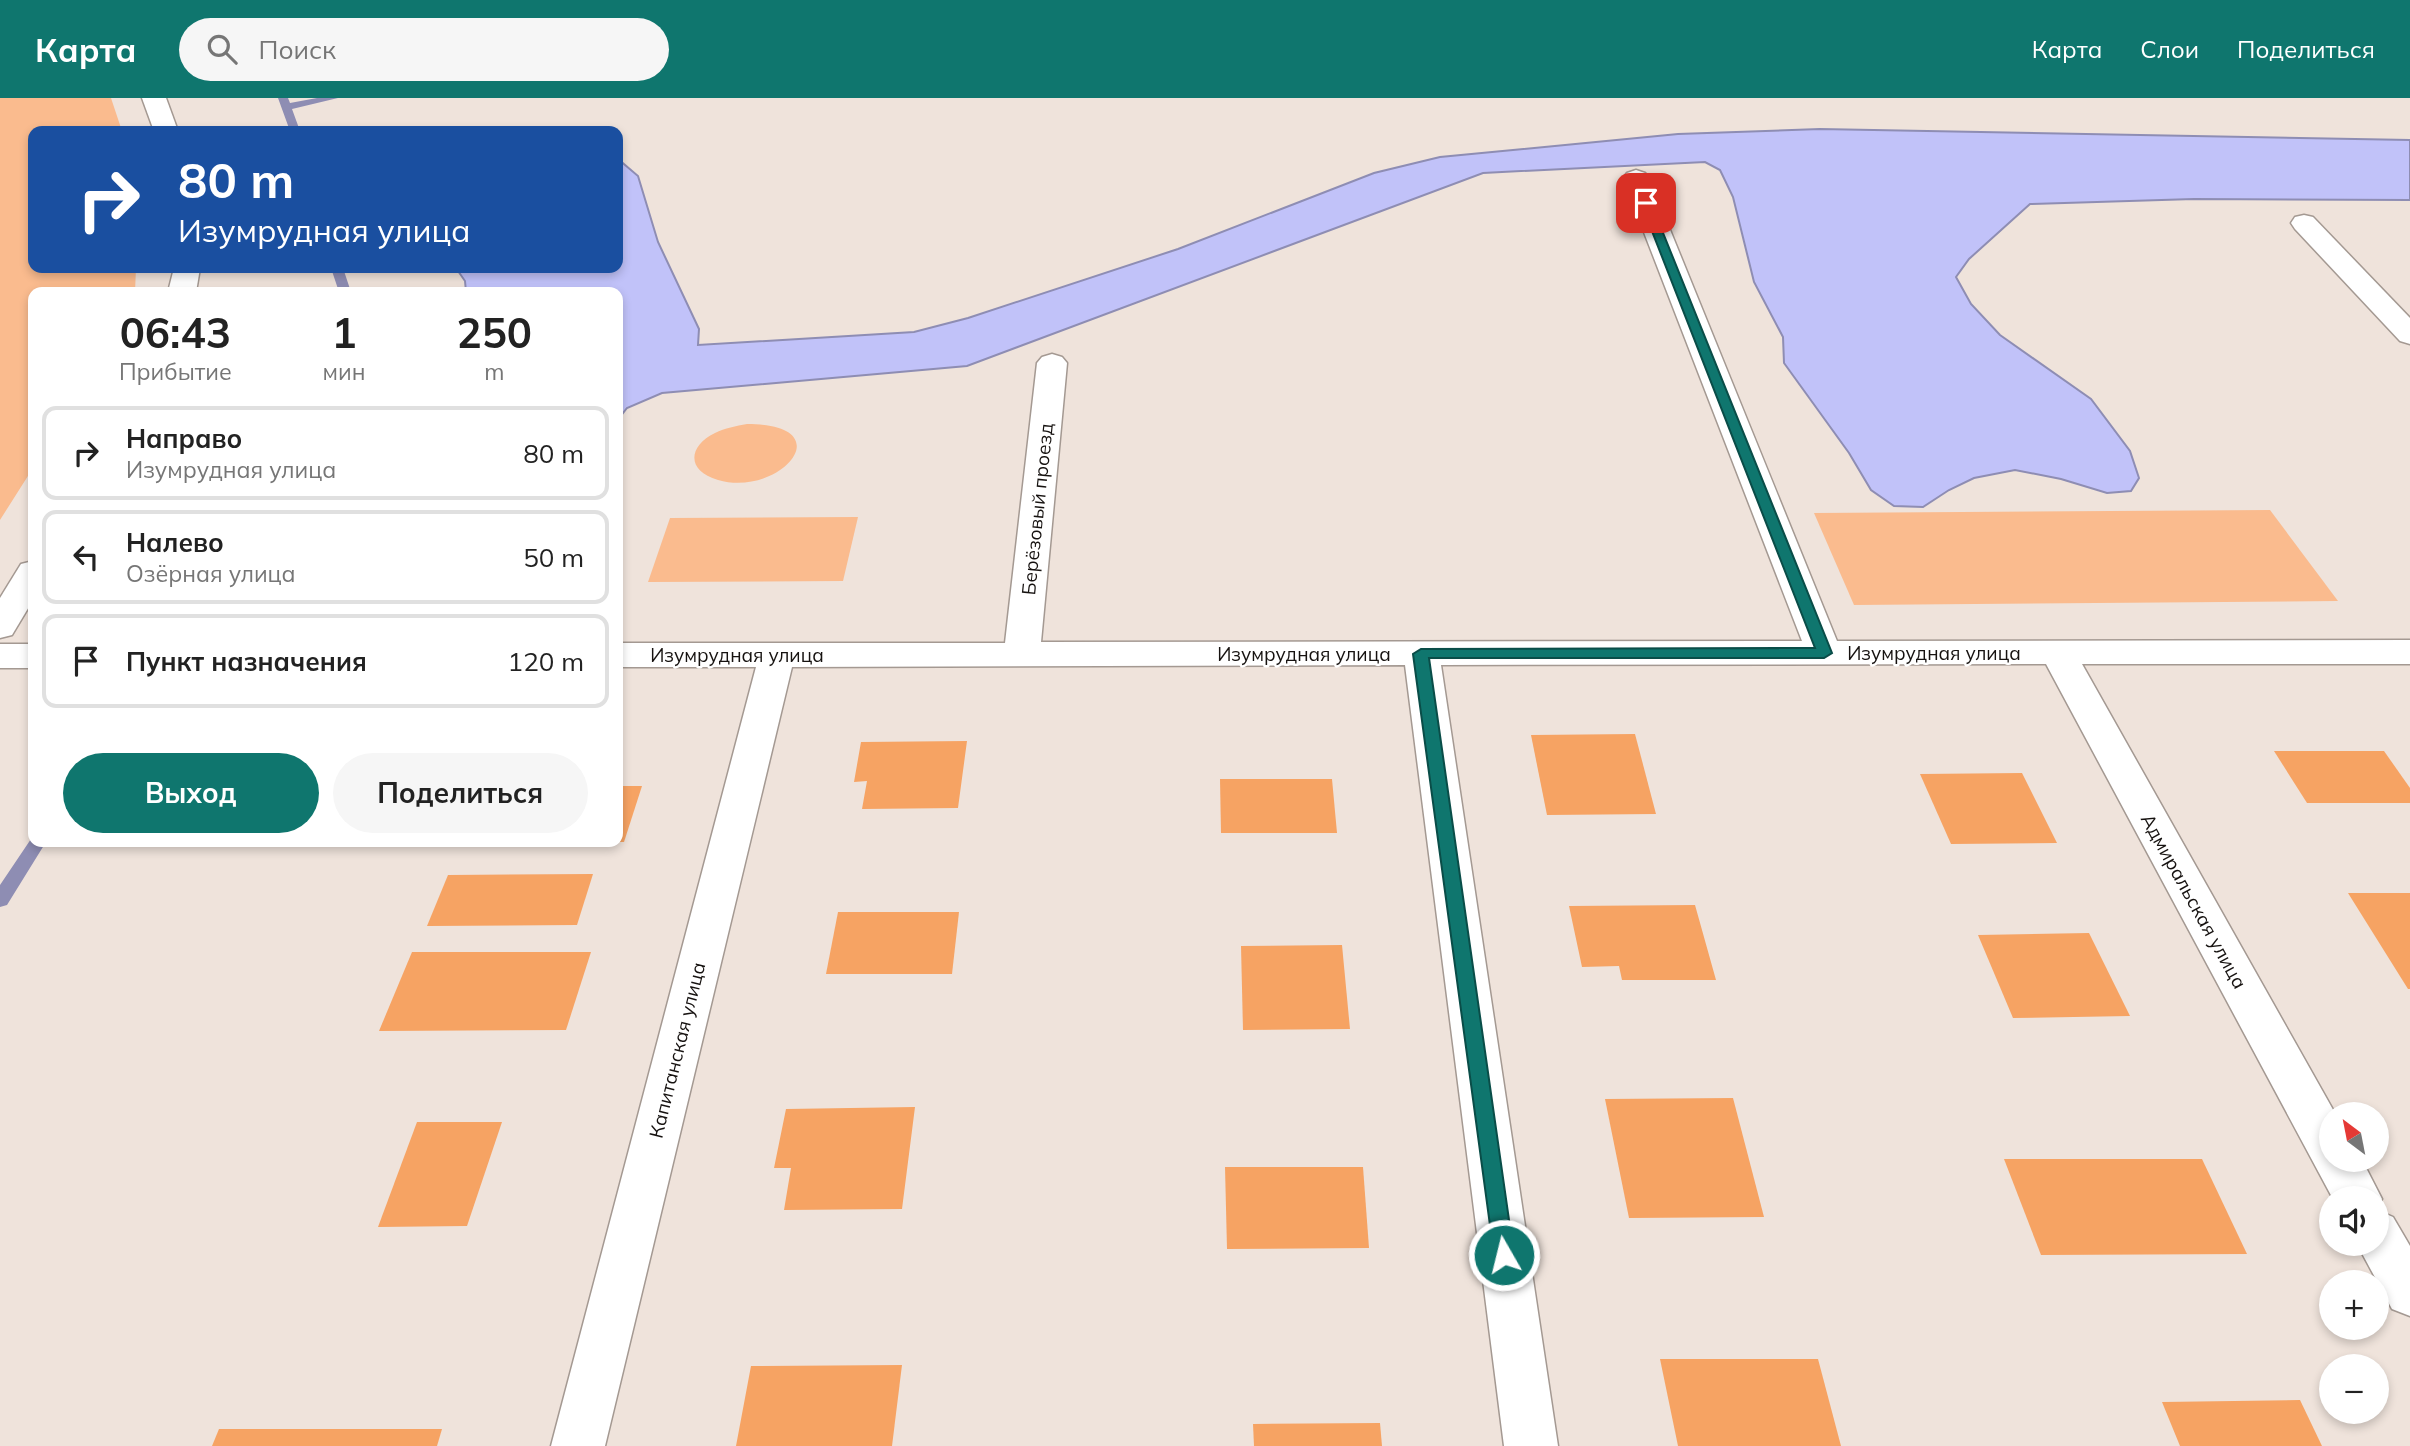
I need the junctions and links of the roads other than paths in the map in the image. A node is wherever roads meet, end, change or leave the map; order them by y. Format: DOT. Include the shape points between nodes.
graph roads {
  1 [pos="154,98"];
  2 [pos="164,126"];
  3 [pos="1636,178"];
  4 [pos="2304,223"];
  5 [pos="2410,335"];
  6 [pos="1052,363"];
  7 [pos="28,580"];
  8 [pos="0,627"];
  9 [pos="2410,652"];
  10 [pos="1824,653"];
  11 [pos="2058,653"];
  12 [pos="1023,654"];
  13 [pos="1421,654"];
  14 [pos="623,655"];
  15 [pos="777,655"];
  16 [pos="0,656"];
  17 [pos="28,656"];
  18 [pos="2319,1127"];
  19 [pos="2389,1255"];
  20 [pos="2410,1293"];
  21 [pos="578,1446"];
  22 [pos="1531,1446"];
  1 -- 2 [label="street"];
  3 -- 10 [label="street"];
  4 -- 5 [label="street"];
  6 -- 12 [label="street, Берёзовый проезд"];
  7 -- 8 [label="street"];
  9 -- 11 [label="street, Изумрудная улица"];
  10 -- 11 [label="street, Изумрудная улица"];
  10 -- 13 [label="street, Изумрудная улица"];
  11 -- 18 [label="street, Адмиральская улица"];
  12 -- 13 [label="street, Изумрудная улица"];
  12 -- 15 [label="street, Изумрудная улица"];
  13 -- 22 [label="street"];
  14 -- 15 [label="street, Изумрудная улица"];
  15 -- 21 [label="street, Капитанская улица"];
  16 -- 17 [label="street"];
  19 -- 20 [label="street"];
}
